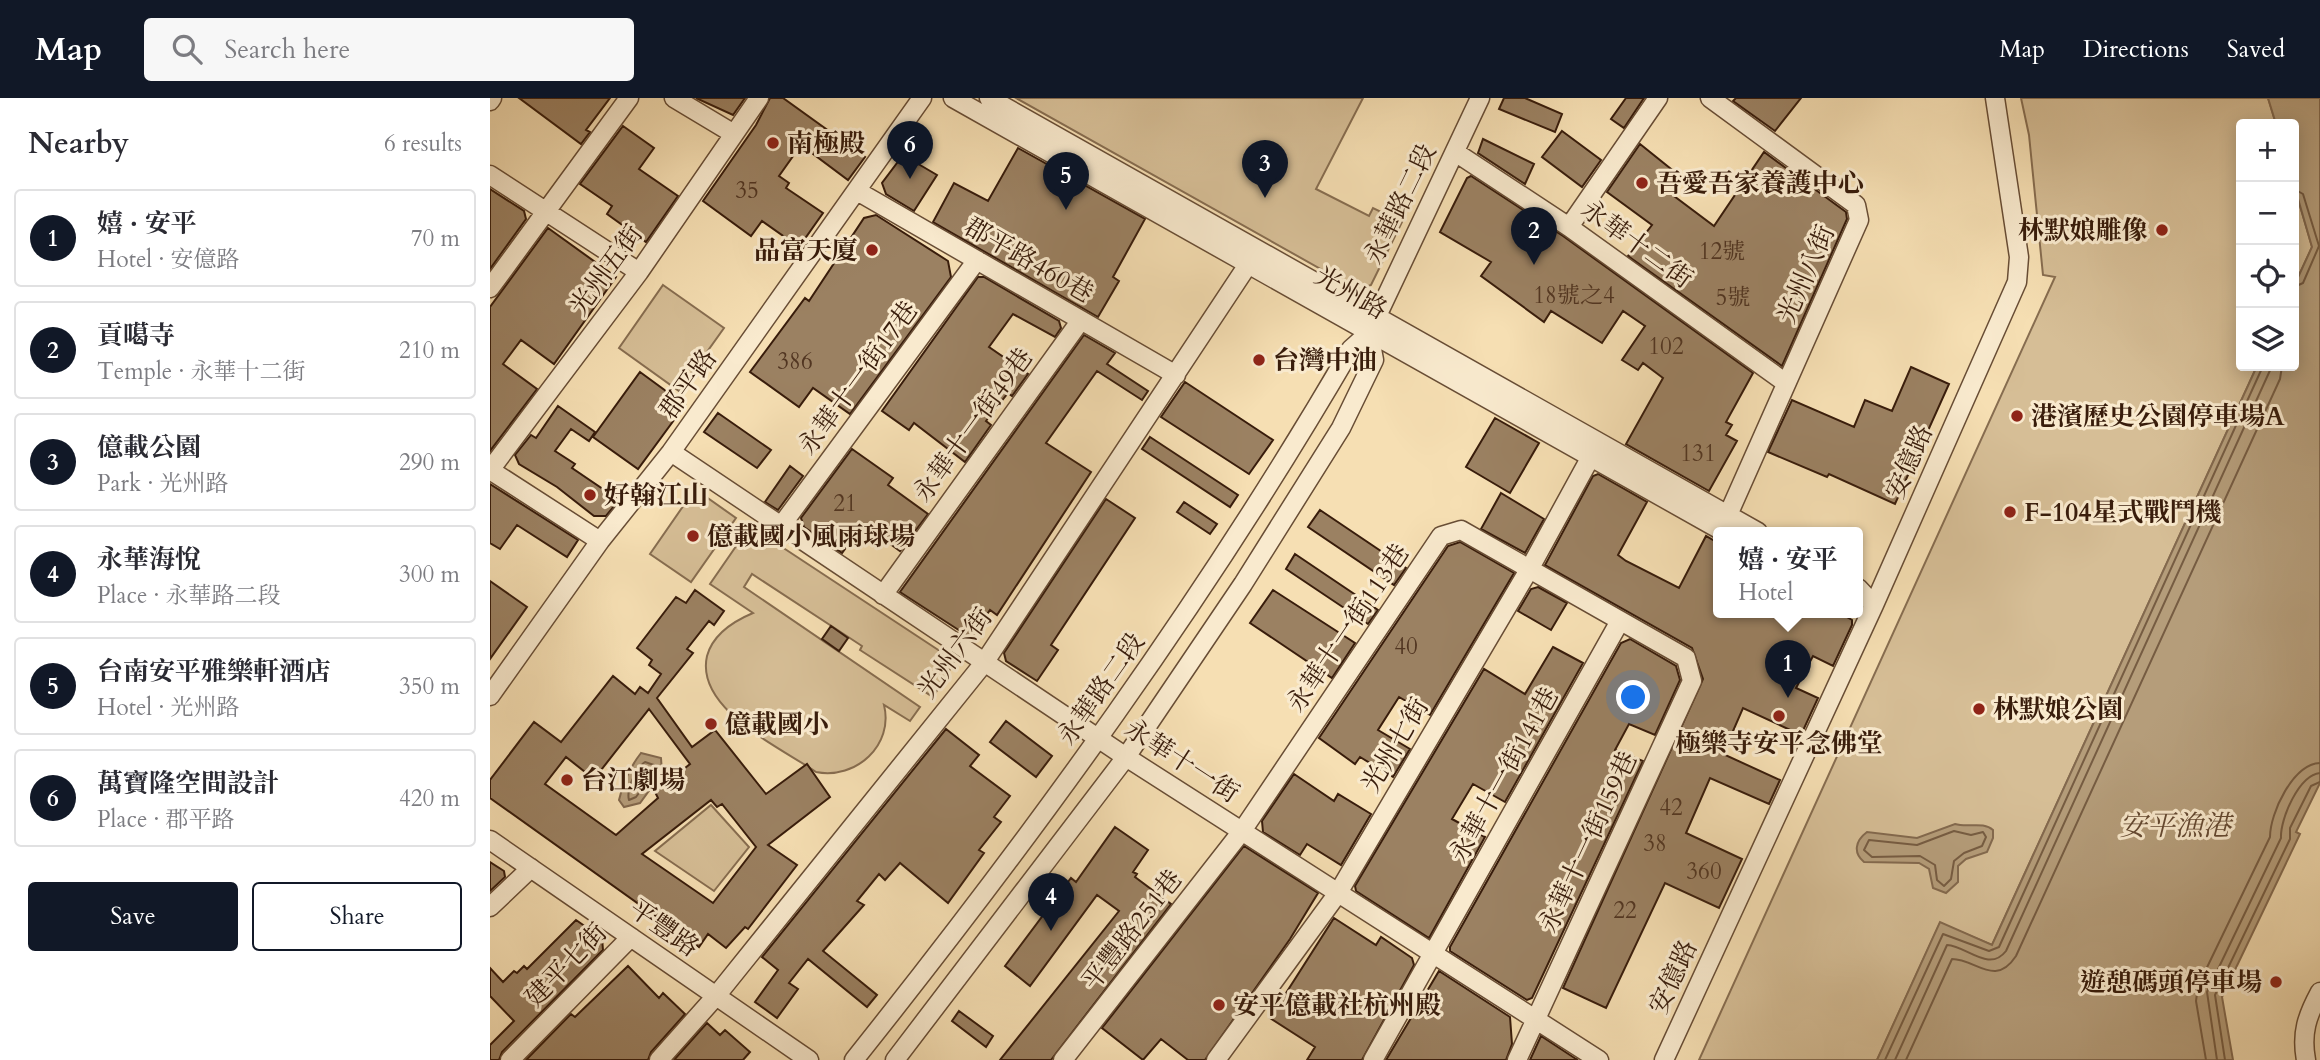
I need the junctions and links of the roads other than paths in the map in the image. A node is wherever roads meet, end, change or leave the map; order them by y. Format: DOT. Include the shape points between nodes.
graph roads {
  1 [pos="629,98"];
  2 [pos="674,98"];
  3 [pos="759,98"];
  4 [pos="922,98"];
  5 [pos="953,98"];
  6 [pos="989,98"];
  7 [pos="1480,98"];
  8 [pos="1658,98"];
  9 [pos="1710,98"];
  10 [pos="1995,98"];
  11 [pos="734,134"];
  12 [pos="1455,152"];
  13 [pos="490,175"];
  14 [pos="857,191"];
  15 [pos="547,212"];
  16 [pos="1569,227"];
  17 [pos="1253,258"];
  18 [pos="977,260"];
  19 [pos="639,272"];
  20 [pos="490,288"];
  21 [pos="1376,316"];
  22 [pos="1081,320"];
  23 [pos="1368,333"];
  24 [pos="1176,375"];
  25 [pos="1786,383"];
  26 [pos="1594,451"];
  27 [pos="671,452"];
  28 [pos="490,470"];
  29 [pos="1724,525"];
  30 [pos="781,526"];
  31 [pos="600,541"];
  32 [pos="1530,568"];
  33 [pos="883,595"];
  34 [pos="1866,605"];
  35 [pos="1860,618"];
  36 [pos="1620,621"];
  37 [pos="984,663"];
  38 [pos="490,696"];
  39 [pos="1100,739"];
  40 [pos="1125,757"];
  41 [pos="1242,831"];
  42 [pos="490,840"];
  43 [pos="531,868"];
  44 [pos="1338,893"];
  45 [pos="490,907"];
  46 [pos="631,937"];
  47 [pos="1434,954"];
  48 [pos="2320,992"];
  49 [pos="716,996"];
  50 [pos="1535,1019"];
  51 [pos="510,1060"];
  52 [pos="659,1060"];
  53 [pos="809,1060"];
  54 [pos="854,1060"];
  55 [pos="895,1060"];
  56 [pos="1063,1060"];
  57 [pos="1216,1060"];
  58 [pos="1373,1060"];
  59 [pos="1517,1060"];
  60 [pos="1599,1060"];
  61 [pos="1664,1060"];
  62 [pos="2306,1060"];
  1 -- 15 [label="street"];
  2 -- 11 [label="street"];
  3 -- 11 [label="street, 光州五街"];
  4 -- 14 [label="street, 郡平路"];
  5 -- 17 [label="street, 光州路"];
  6 -- 17 [label="street, 光州路"];
  7 -- 12 [label="street, 永華路二段"];
  8 -- 16 [label="street"];
  9 -- 25 [label="street, 光州八街" via="1856,205 1859,220"];
  10 -- 34 [label="street, 安億路" via="2019,257 2017,282"];
  11 -- 19 [label="street, 光州五街"];
  12 -- 16 [label="street, 永華十二街"];
  12 -- 21 [label="street, 永華路二段"];
  13 -- 15 [label="street"];
  14 -- 18 [label="street, 郡平路460巷"];
  14 -- 27 [label="street, 郡平路"];
  15 -- 19 [label="street"];
  15 -- 20 [label="street"];
  16 -- 25 [label="street, 永華十二街"];
  17 -- 21 [label="street, 光州路"];
  17 -- 23 [label="street, 光州路"];
  17 -- 24 [label="street, 光州六街"];
  18 -- 22 [label="street, 郡平路460巷"];
  18 -- 30 [label="street, 永華十一街17巷"];
  19 -- 28 [label="street, 光州五街"];
  21 -- 23 [label="street, 永華路二段"];
  21 -- 26 [label="street, 光州路"];
  22 -- 24 [label="street, 郡平路460巷"];
  22 -- 33 [label="street, 永華十一街49巷"];
  23 -- 26 [label="street, 光州路"];
  23 -- 39 [label="street, 永華路二段" via="1351,349 1262,499"];
  23 -- 40 [label="street, 永華路二段" via="1374,360 1341,428 1243,584"];
  24 -- 37 [label="street, 光州六街"];
  25 -- 29 [label="street, 光州八街"];
  26 -- 29 [label="street, 光州路"];
  26 -- 32 [label="street, 光州七街"];
  27 -- 30 [label="street, 永華十一街"];
  27 -- 31 [label="street, 郡平路"];
  28 -- 31 [label="street"];
  30 -- 33 [label="street, 永華十一街"];
  31 -- 38 [label="street, 郡平路"];
  32 -- 36 [label="street, 永華十一街159巷"];
  32 -- 41 [label="street, 永華十一街113巷" via="1461,530 1441,536"];
  32 -- 44 [label="street, 光州七街"];
  33 -- 37 [label="street, 永華十一街"];
  35 -- 61 [label="street, 安億路"];
  36 -- 47 [label="street, 永華十一街141巷"];
  36 -- 50 [label="street, 永華十一街159巷" via="1686,659 1692,681"];
  37 -- 39 [label="street, 永華十一街"];
  37 -- 49 [label="street, 光州六街"];
  39 -- 40 [label="street, 永華十一街"];
  39 -- 54 [label="street, 永華路二段" via="978,905"];
  40 -- 41 [label="street, 永華十一街"];
  40 -- 55 [label="street, 永華路二段"];
  41 -- 44 [label="street, 永華十一街"];
  41 -- 56 [label="street, 平豐路251巷"];
  42 -- 43 [label="street, 平豐路"];
  43 -- 45 [label="street"];
  43 -- 46 [label="street, 平豐路"];
  44 -- 47 [label="street, 永華十一街"];
  44 -- 57 [label="street, 光州七街"];
  46 -- 49 [label="street, 平豐路"];
  46 -- 51 [label="street, 建平七街"];
  47 -- 50 [label="street, 永華十一街"];
  47 -- 58 [label="street, 永華十一街141巷"];
  48 -- 62 [label="street" via="2308,1012 2302,1038"];
  49 -- 52 [label="street, 光州六街"];
  49 -- 53 [label="street, 平豐路"];
  50 -- 59 [label="street, 永華十一街159巷"];
  50 -- 60 [label="street, 永華十一街"];
}
